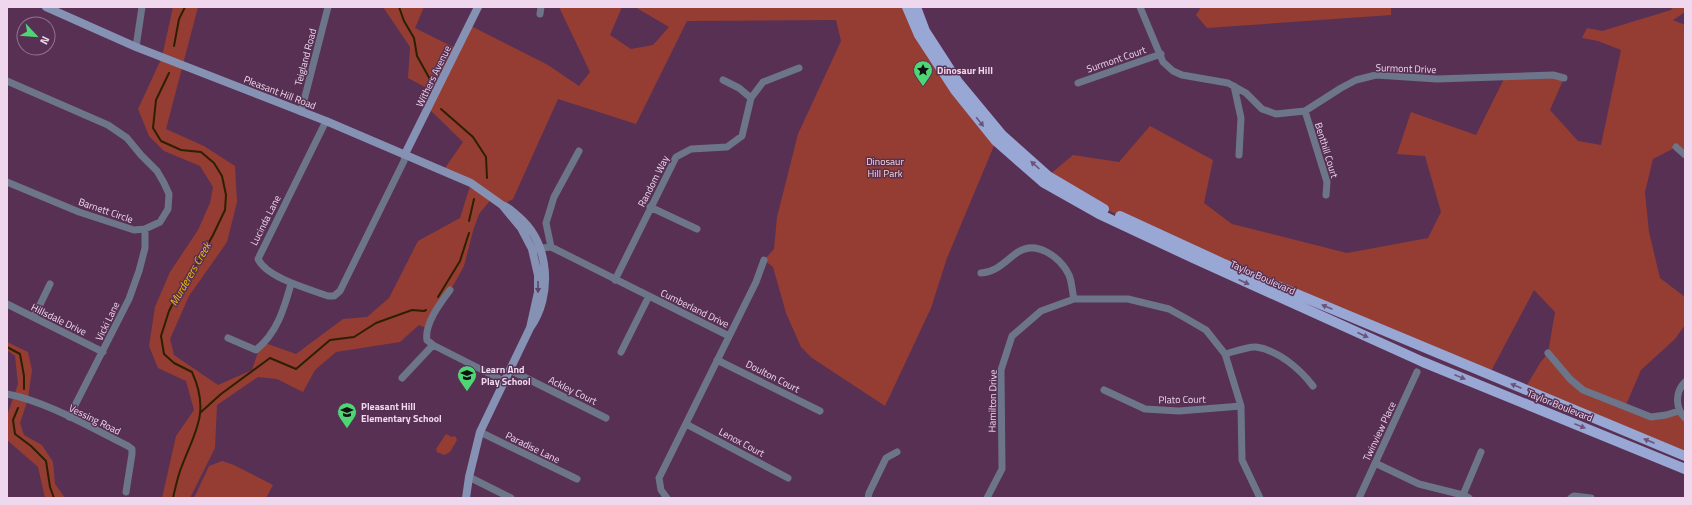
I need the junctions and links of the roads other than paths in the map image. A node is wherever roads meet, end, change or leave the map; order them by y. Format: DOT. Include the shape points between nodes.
graph roads {
  1 [pos="46,7"];
  2 [pos="142,7"];
  3 [pos="328,7"];
  4 [pos="478,7"];
  5 [pos="907,7"];
  6 [pos="916,7"];
  7 [pos="1140,7"];
  8 [pos="136,47"];
  9 [pos="1161,54"];
  10 [pos="798,68"];
  11 [pos="1564,78"];
  12 [pos="723,80"];
  13 [pos="7,81"];
  14 [pos="1078,83"];
  15 [pos="1234,86"];
  16 [pos="751,98"];
  17 [pos="1305,111"];
  18 [pos="301,112"];
  19 [pos="326,121"];
  20 [pos="1676,147"];
  21 [pos="579,151"];
  22 [pos="405,154"];
  23 [pos="1239,155"];
  24 [pos="1685,155"];
  25 [pos="7,182"];
  26 [pos="1326,195"];
  27 [pos="650,207"];
  28 [pos="144,229"];
  29 [pos="697,229"];
  30 [pos="551,247"];
  31 [pos="536,248"];
  32 [pos="764,260"];
  33 [pos="981,273"];
  34 [pos="615,280"];
  35 [pos="50,284"];
  36 [pos="291,284"];
  37 [pos="450,290"];
  38 [pos="649,296"];
  39 [pos="1074,299"];
  40 [pos="7,304"];
  41 [pos="34,317"];
  42 [pos="729,336"];
  43 [pos="228,338"];
  44 [pos="433,345"];
  45 [pos="103,352"];
  46 [pos="621,352"];
  47 [pos="1548,353"];
  48 [pos="1225,354"];
  49 [pos="718,360"];
  50 [pos="510,370"];
  51 [pos="1417,372"];
  52 [pos="402,378"];
  53 [pos="504,381"];
  54 [pos="1685,382"];
  55 [pos="1313,386"];
  56 [pos="1104,390"];
  57 [pos="7,394"];
  58 [pos="1241,406"];
  59 [pos="820,411"];
  60 [pos="1679,411"];
  61 [pos="69,417"];
  62 [pos="606,418"];
  63 [pos="1685,418"];
  64 [pos="686,424"];
  65 [pos="480,432"];
  66 [pos="897,452"];
  67 [pos="1480,452"];
  68 [pos="1685,456"];
  69 [pos="1375,463"];
  70 [pos="1685,469"];
  71 [pos="469,477"];
  72 [pos="788,478"];
  73 [pos="577,479"];
  74 [pos="126,492"];
  75 [pos="1466,496"];
  76 [pos="466,498"];
  77 [pos="511,498"];
  78 [pos="667,498"];
  79 [pos="868,498"];
  80 [pos="987,498"];
  81 [pos="1260,498"];
  82 [pos="1359,498"];
  83 [pos="1572,498"];
  84 [pos="1591,498"];
  1 -- 8 [label="street, Pleasant Hill Road"];
  2 -- 8 [label="street"];
  3 -- 18 [label="street, Teigland Road"];
  4 -- 22 [label="street, Withers Avenue"];
  5 -- 70 [label="main road, Taylor Boulevard, one-way" via="919,35 955,90 996,141 1044,182 1099,214 1178,252 1416,359"];
  68 -- 6 [label="main road, Taylor Boulevard, one-way" via="1222,263 1105,209 1048,176 1002,135 958,82 925,30"];
  7 -- 9 [label="street, Surmont Drive"];
  8 -- 18 [label="street, Pleasant Hill Road"];
  9 -- 14 [label="street, Surmont Court"];
  9 -- 15 [label="street, Surmont Drive" via="1164,62 1173,71 1182,75"];
  10 -- 16 [label="street, Random Way" via="763,82"];
  11 -- 17 [label="street, Surmont Drive" via="1553,75 1421,79 1376,75 1351,82"];
  12 -- 16 [label="street"];
  13 -- 28 [label="street, Barnett Circle" via="108,125 127,138 157,171 169,194 168,210 165,215 160,222"];
  15 -- 17 [label="street, Surmont Drive" via="1262,109 1276,114"];
  15 -- 23 [label="street" via="1241,118"];
  16 -- 27 [label="street, Random Way" via="742,136 727,147 691,149 676,157"];
  17 -- 26 [label="street, Benthill Court" via="1327,182"];
  18 -- 19 [label="street, Pleasant Hill Road"];
  19 -- 22 [label="street, Pleasant Hill Road"];
  19 -- 36 [label="street, Lucinda Lane" via="258,259 260,265"];
  20 -- 24 [label="street"];
  21 -- 30 [label="street" via="554,197 546,223"];
  22 -- 31 [label="street, Pleasant Hill Road" via="471,183 502,205"];
  22 -- 36 [label="street, Lucinda Lane" via="404,161 340,291 334,296 328,296"];
  25 -- 28 [label="street, Barnett Circle" via="79,212 134,230"];
  27 -- 29 [label="street"];
  27 -- 34 [label="street, Random Way"];
  28 -- 45 [label="street, Vicki Lane" via="145,248 139,271 129,299"];
  30 -- 31 [label="street, Cumberland Drive"];
  30 -- 34 [label="street, Cumberland Drive"];
  31 -- 50 [label="street, Pleasant Hill Road" via="538,292 530,328"];
  32 -- 42 [label="street"];
  33 -- 39 [label="street" via="991,272 1019,251 1033,247 1049,252 1062,264 1069,275"];
  34 -- 38 [label="street, Cumberland Drive"];
  35 -- 41 [label="street"];
  36 -- 43 [label="street" via="283,313 265,343 256,350"];
  37 -- 44 [label="street" via="436,309 426,335"];
  38 -- 42 [label="street, Cumberland Drive"];
  38 -- 46 [label="street"];
  39 -- 48 [label="street, Hamilton Drive" via="1128,299 1169,309 1206,330"];
  39 -- 80 [label="street, Hamilton Drive" via="1041,311 1012,336 1001,370 1002,469"];
  40 -- 41 [label="street, Hillsdale Drive"];
  41 -- 45 [label="street, Hillsdale Drive"];
  42 -- 49 [label="street, Cumberland Drive"];
  44 -- 52 [label="street"];
  44 -- 53 [label="street"];
  45 -- 61 [label="street, Vicki Lane"];
  47 -- 60 [label="street" via="1583,390 1650,417"];
  48 -- 55 [label="street" via="1255,346 1278,355 1305,375"];
  48 -- 58 [label="street, Hamilton Drive"];
  49 -- 59 [label="street, Doulton Court"];
  49 -- 64 [label="street, Cumberland Drive"];
  50 -- 53 [label="street, Pleasant Hill Road"];
  50 -- 62 [label="street, Ackley Court"];
  51 -- 69 [label="street, Twinview Place"];
  53 -- 65 [label="street, Pleasant Hill Road"];
  54 -- 60 [label="street" via="1679,388"];
  56 -- 58 [label="street, Plato Court" via="1145,409 1179,411"];
  57 -- 61 [label="street, Vessing Road" via="21,396"];
  58 -- 81 [label="street, Hamilton Drive" via="1242,460"];
  60 -- 63 [label="street"];
  61 -- 74 [label="street, Vessing Road" via="132,449"];
  64 -- 72 [label="street, Lenox Court"];
  64 -- 78 [label="street, Cumberland Drive" via="659,478 661,490"];
  65 -- 71 [label="street, Pleasant Hill Road"];
  65 -- 73 [label="street, Paradise Lane"];
  66 -- 79 [label="street" via="886,458"];
  67 -- 75 [label="street"];
  69 -- 75 [label="street" via="1419,484"];
  69 -- 82 [label="street, Twinview Place"];
  71 -- 76 [label="street, Pleasant Hill Road"];
  71 -- 77 [label="street"];
  83 -- 84 [label="street"];
}
